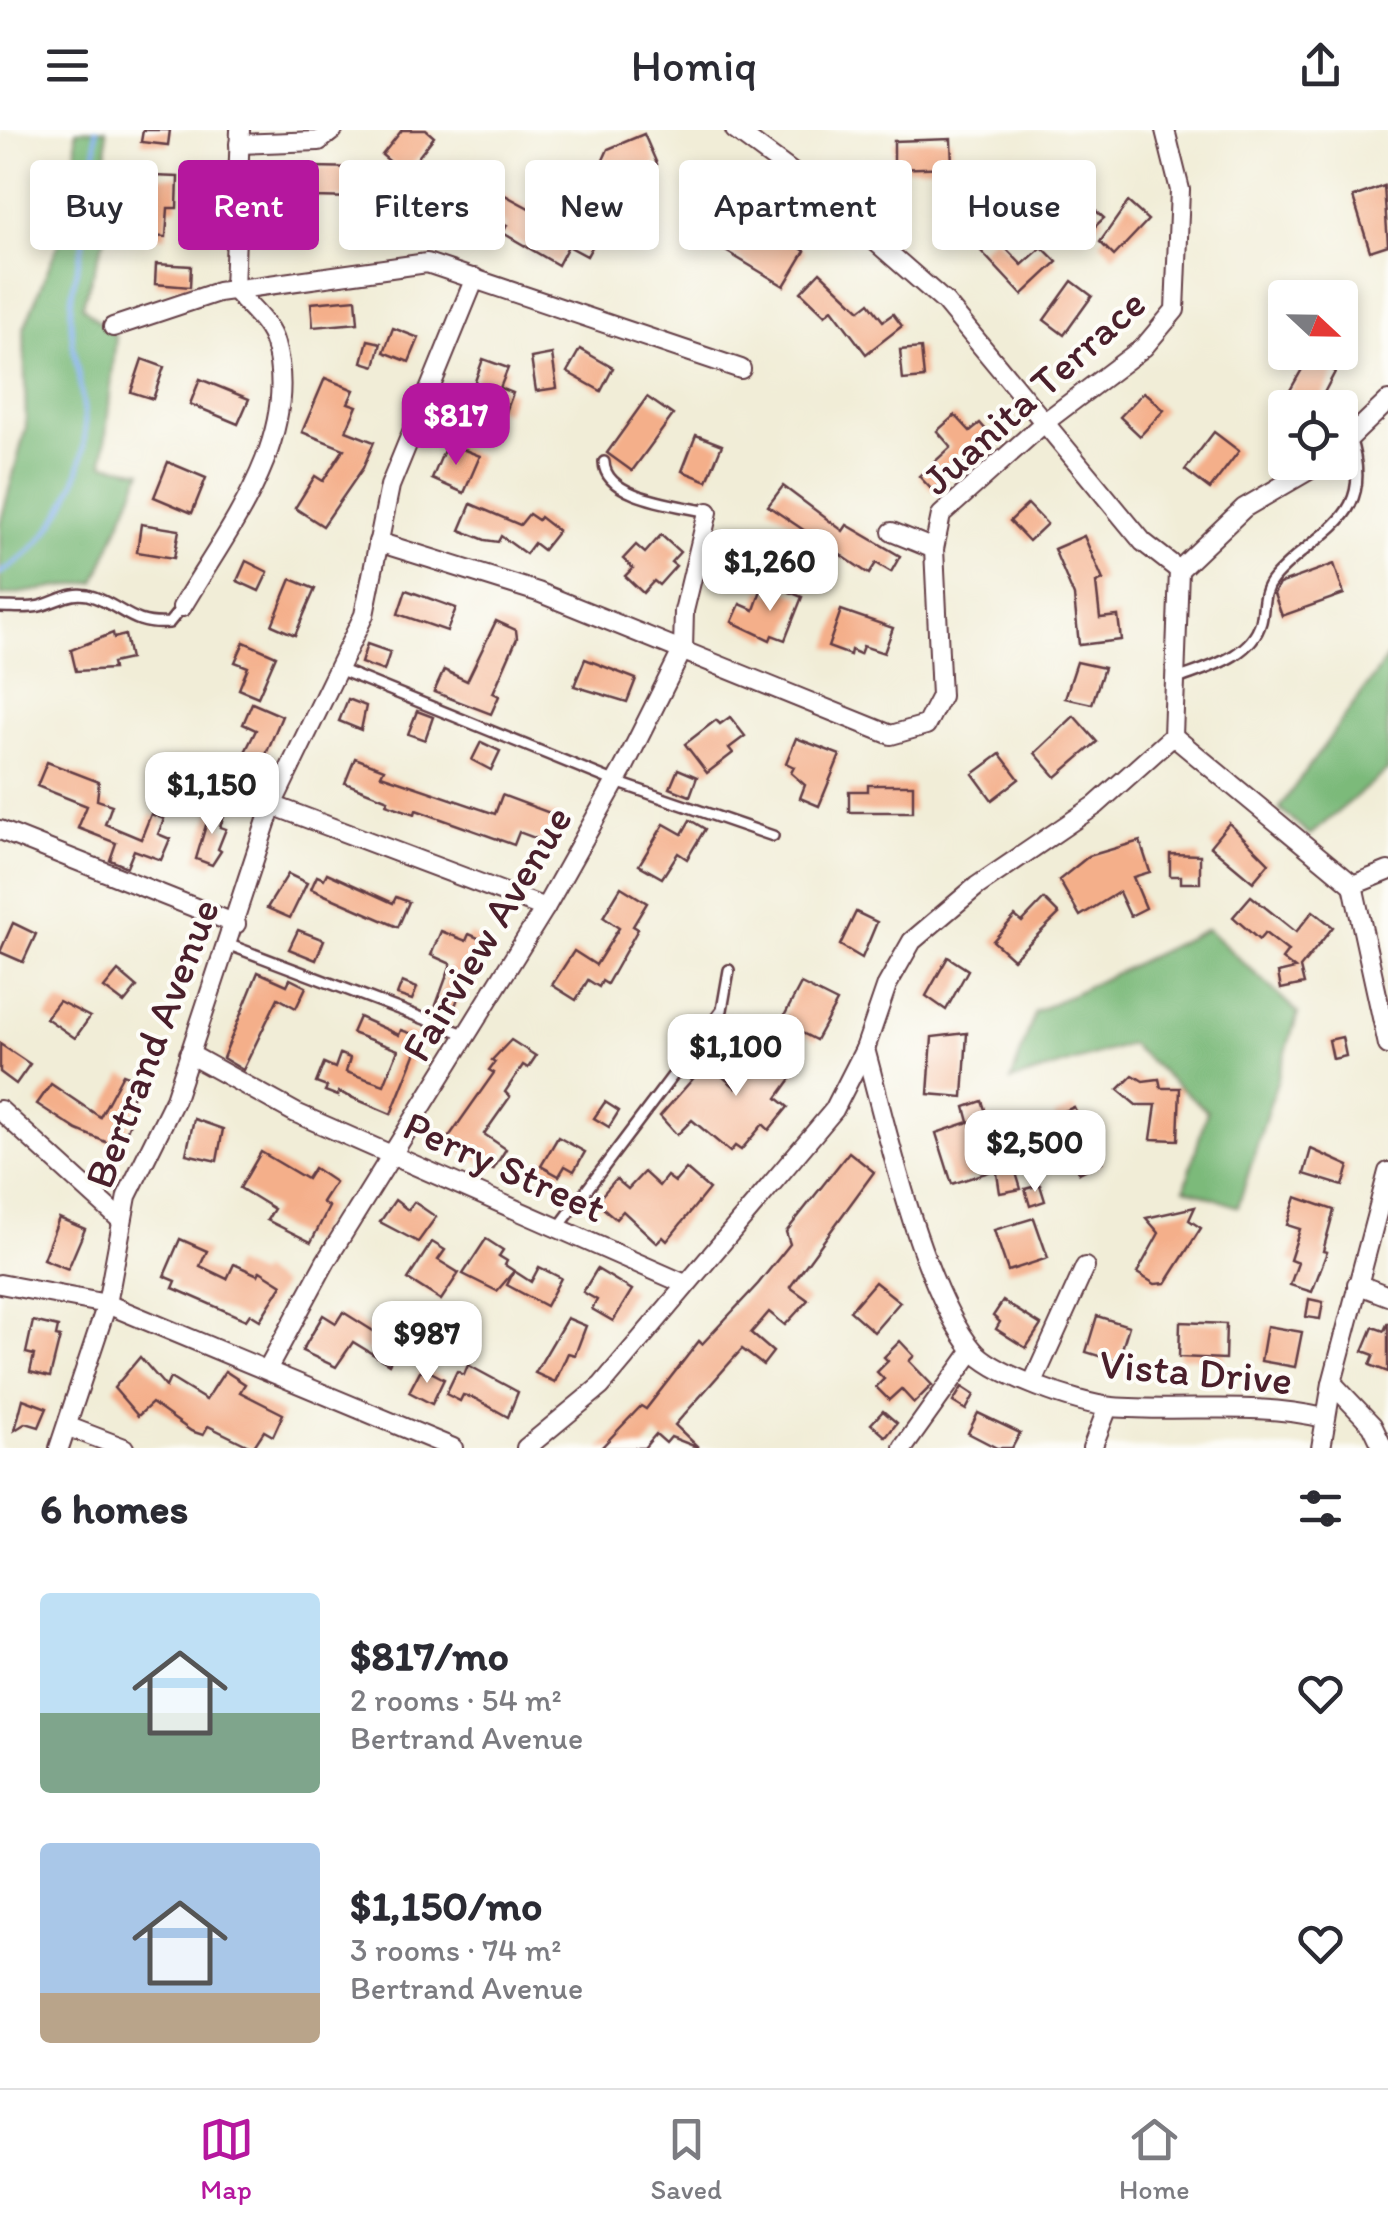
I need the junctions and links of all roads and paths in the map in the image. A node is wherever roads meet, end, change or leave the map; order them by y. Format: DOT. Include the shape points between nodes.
graph roads {
  1 [pos="334,130"];
  2 [pos="735,130"];
  3 [pos="1166,130"];
  4 [pos="240,137"];
  5 [pos="475,278"];
  6 [pos="234,289"];
  7 [pos="113,327"];
  8 [pos="741,369"];
  9 [pos="1388,402"];
  10 [pos="1045,422"];
  11 [pos="1358,431"];
  12 [pos="604,462"];
  13 [pos="1292,480"];
  14 [pos="1356,480"];
  15 [pos="708,512"];
  16 [pos="892,532"];
  17 [pos="378,542"];
  18 [pos="934,548"];
  19 [pos="1179,570"];
  20 [pos="0,607"];
  21 [pos="182,607"];
  22 [pos="683,649"];
  23 [pos="342,670"];
  24 [pos="1175,680"];
  25 [pos="1173,736"];
  26 [pos="616,782"];
  27 [pos="272,805"];
  28 [pos="0,830"];
  29 [pos="772,836"];
  30 [pos="1387,873"];
  31 [pos="1354,884"];
  32 [pos="545,908"];
  33 [pos="236,924"];
  34 [pos="228,944"];
  35 [pos="729,970"];
  36 [pos="467,1035"];
  37 [pos="1388,1045"];
  38 [pos="865,1049"];
  39 [pos="189,1054"];
  40 [pos="0,1110"];
  41 [pos="394,1154"];
  42 [pos="1388,1172"];
  43 [pos="122,1222"];
  44 [pos="558,1228"];
  45 [pos="1085,1267"];
  46 [pos="0,1284"];
  47 [pos="685,1284"];
  48 [pos="1358,1284"];
  49 [pos="1388,1296"];
  50 [pos="108,1304"];
  51 [pos="973,1350"];
  52 [pos="268,1368"];
  53 [pos="1033,1382"];
  54 [pos="1332,1383"];
  55 [pos="1108,1407"];
  56 [pos="1324,1418"];
  57 [pos="69,1427"];
  58 [pos="911,1445"];
  59 [pos="60,1448"];
  60 [pos="124,1448"];
  61 [pos="453,1448"];
  62 [pos="526,1448"];
  63 [pos="1092,1448"];
  64 [pos="1321,1448"];
  65 [pos="1383,1448"];
  1 -- 4 [label="street" via="319,141"];
  2 -- 10 [label="street" via="945,302"];
  3 -- 10 [label="street, Juanita Terrace" via="1180,190 1175,310 1144,346"];
  4 -- 6 [label="street"];
  5 -- 6 [label="street" via="427,263"];
  5 -- 8 [label="street"];
  5 -- 17 [label="street, Bertrand Avenue" via="390,486"];
  6 -- 7 [label="street"];
  6 -- 21 [label="street" via="264,320 276,344 274,437"];
  9 -- 11 [label="street"];
  10 -- 18 [label="street, Juanita Terrace" via="940,515"];
  10 -- 19 [label="street" via="1143,542"];
  12 -- 15 [label="lane" via="612,483 630,492"];
  13 -- 19 [label="street" via="1244,508"];
  14 -- 24 [label="lane" via="1344,513 1273,579 1251,640 1234,656"];
  15 -- 22 [label="street, Fairview Avenue" via="684,611"];
  16 -- 18 [label="street"];
  17 -- 22 [label="street" via="538,592"];
  17 -- 23 [label="street, Bertrand Avenue" via="364,615"];
  18 -- 22 [label="street, Juanita Terrace" via="941,696 926,725 891,735"];
  19 -- 24 [label="street"];
  20 -- 21 [label="lane" via="41,606 66,594 94,596 127,618 155,624 169,623"];
  22 -- 26 [label="street, Fairview Avenue"];
  23 -- 26 [label="lane"];
  23 -- 27 [label="street, Bertrand Avenue"];
  24 -- 25 [label="street"];
  25 -- 31 [label="street"];
  25 -- 38 [label="street" via="1096,805 977,886 912,941 887,985"];
  26 -- 29 [label="lane"];
  26 -- 32 [label="street, Fairview Avenue"];
  27 -- 32 [label="street"];
  27 -- 33 [label="street, Bertrand Avenue"];
  28 -- 33 [label="street"];
  30 -- 31 [label="street"];
  31 -- 37 [label="street"];
  32 -- 36 [label="street, Fairview Avenue"];
  33 -- 34 [label="street, Bertrand Avenue"];
  34 -- 36 [label="lane"];
  34 -- 39 [label="street, Bertrand Avenue"];
  35 -- 44 [label="lane" via="722,1010"];
  36 -- 41 [label="street, Fairview Avenue"];
  38 -- 47 [label="street" via="834,1110"];
  38 -- 51 [label="street, Vista Drive" via="901,1182 943,1296"];
  39 -- 41 [label="street, Perry Street" via="296,1113"];
  39 -- 43 [label="street, Bertrand Avenue"];
  40 -- 43 [label="street"];
  41 -- 44 [label="street, Perry Street"];
  41 -- 52 [label="street, Fairview Avenue"];
  42 -- 48 [label="street"];
  43 -- 50 [label="street, Bertrand Avenue"];
  44 -- 47 [label="street, Perry Street"];
  45 -- 53 [label="street"];
  46 -- 50 [label="street"];
  47 -- 62 [label="street" via="601,1386"];
  48 -- 49 [label="street"];
  48 -- 54 [label="street"];
  50 -- 52 [label="street"];
  50 -- 57 [label="street, Bertrand Avenue"];
  51 -- 53 [label="street, Vista Drive" via="1000,1371"];
  51 -- 58 [label="street"];
  52 -- 61 [label="street"];
  53 -- 55 [label="street, Vista Drive"];
  54 -- 56 [label="street"];
  54 -- 65 [label="street" via="1372,1425"];
  55 -- 56 [label="street, Vista Drive" via="1280,1408"];
  55 -- 63 [label="street"];
  56 -- 64 [label="street"];
  57 -- 59 [label="street, Bertrand Avenue"];
  57 -- 60 [label="street"];
}
